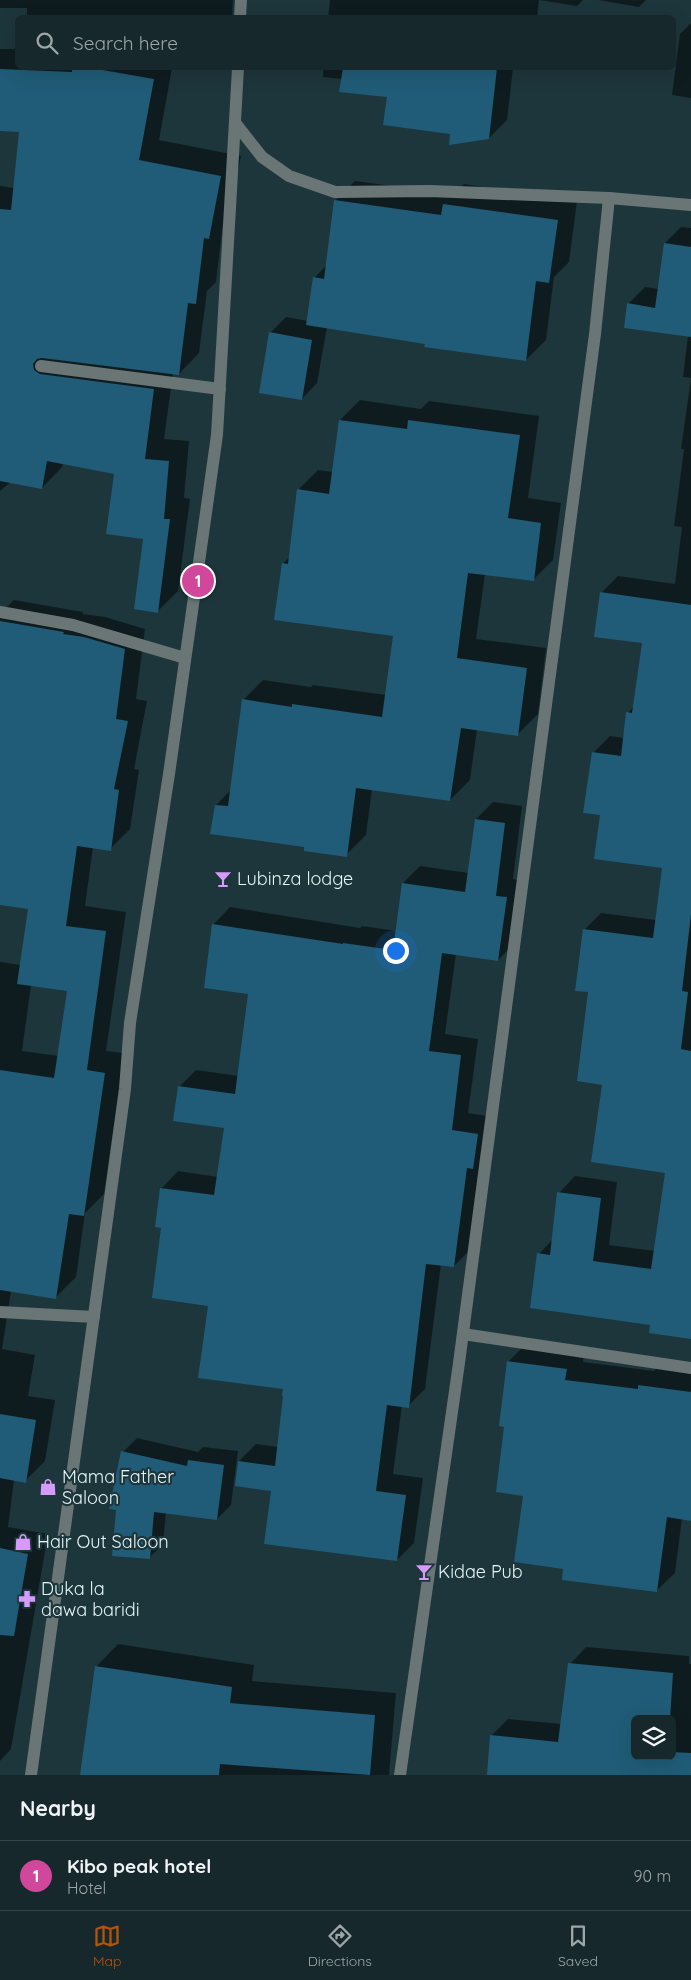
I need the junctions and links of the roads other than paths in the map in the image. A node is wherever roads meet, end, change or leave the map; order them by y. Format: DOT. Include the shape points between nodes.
graph roads {
  1 [pos="240,0"];
  2 [pos="240,15"];
  3 [pos="238,70"];
  4 [pos="236,124"];
  5 [pos="609,198"];
  6 [pos="691,206"];
  7 [pos="41,366"];
  8 [pos="220,389"];
  9 [pos="0,612"];
  10 [pos="186,658"];
  11 [pos="0,1312"];
  12 [pos="94,1317"];
  13 [pos="463,1334"];
  14 [pos="691,1368"];
  15 [pos="31,1775"];
  16 [pos="400,1775"];
  1 -- 2 [label="street"];
  3 -- 4 [label="street"];
  4 -- 5 [label="street" via="262,157 289,176 335,192 430,191"];
  4 -- 8 [label="street"];
  5 -- 6 [label="street"];
  5 -- 13 [label="street" via="595,334"];
  7 -- 8 [label="street"];
  8 -- 10 [label="street" via="217,435"];
  9 -- 10 [label="street" via="73,625"];
  10 -- 12 [label="street" via="130,1023 125,1089"];
  11 -- 12 [label="street"];
  12 -- 15 [label="street"];
  13 -- 14 [label="street"];
  13 -- 16 [label="street"];
}
